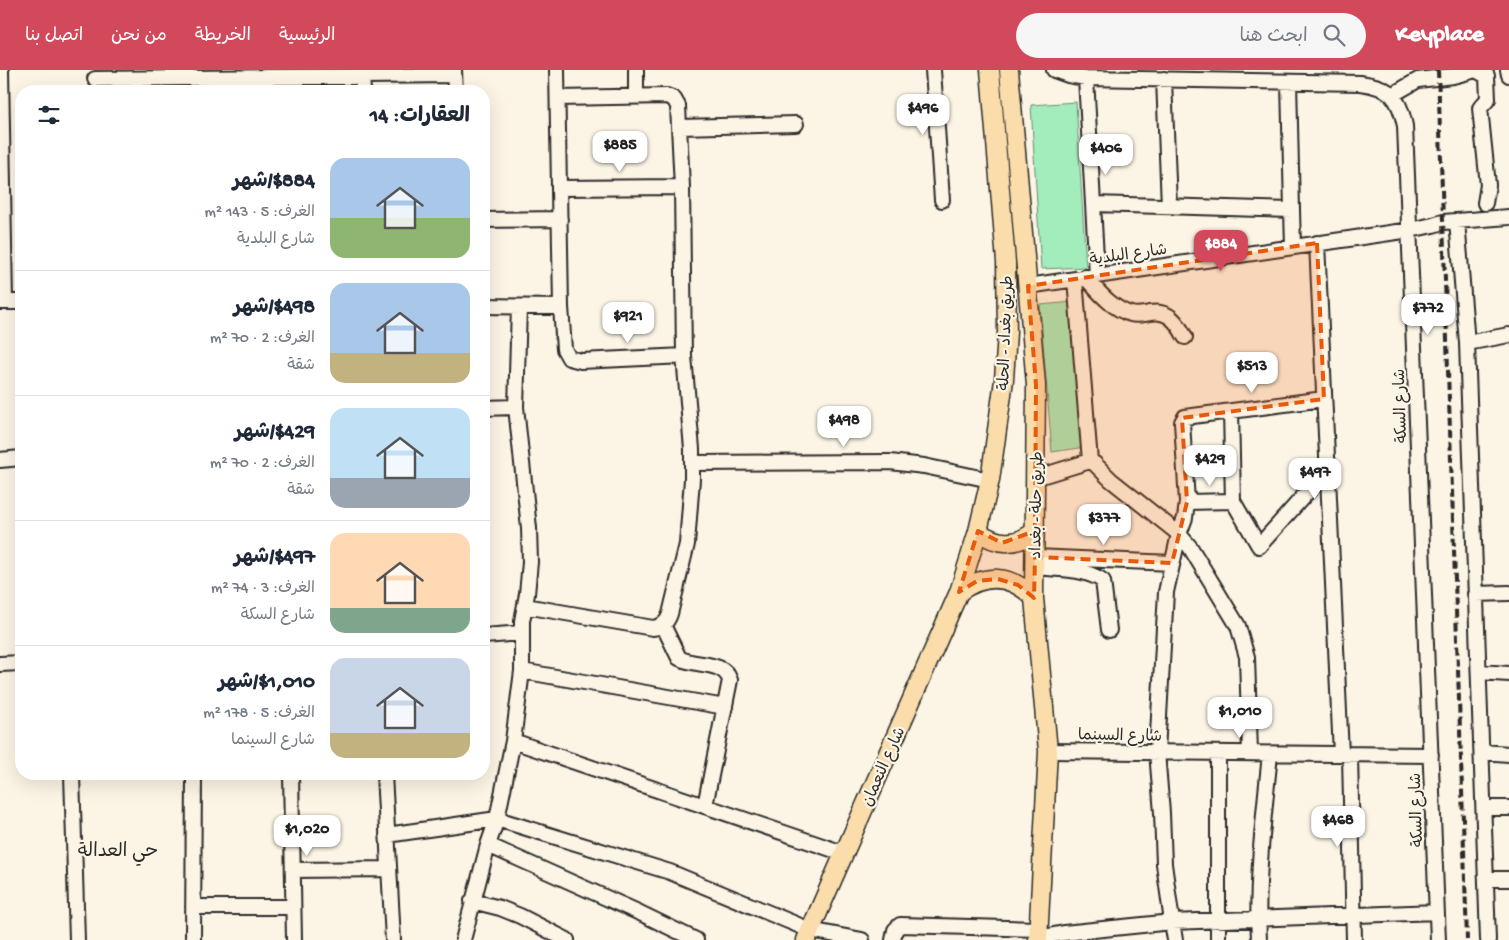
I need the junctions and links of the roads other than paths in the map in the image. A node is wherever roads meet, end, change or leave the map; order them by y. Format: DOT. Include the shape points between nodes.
graph roads {
  1 [pos="1,70"];
  2 [pos="557,70"];
  3 [pos="636,70"];
  4 [pos="933,70"];
  5 [pos="990,70"];
  6 [pos="1009,70"];
  7 [pos="1054,70"];
  8 [pos="1476,70"];
  9 [pos="1508,70"];
  10 [pos="454,73"];
  11 [pos="1509,75"];
  12 [pos="362,76"];
  13 [pos="1086,78"];
  14 [pos="1164,79"];
  15 [pos="95,80"];
  16 [pos="1289,82"];
  17 [pos="363,85"];
  18 [pos="1,87"];
  19 [pos="1392,95"];
  20 [pos="636,96"];
  21 [pos="558,98"];
  22 [pos="796,124"];
  23 [pos="680,127"];
  24 [pos="559,188"];
  25 [pos="682,188"];
  26 [pos="942,200"];
  27 [pos="2,201"];
  28 [pos="1485,203"];
  29 [pos="1094,204"];
  30 [pos="1168,206"];
  31 [pos="1292,210"];
  32 [pos="1509,218"];
  33 [pos="560,219"];
  34 [pos="490,220"];
  35 [pos="1457,221"];
  36 [pos="1410,230"];
  37 [pos="1317,243"];
  38 [pos="1293,247"];
  39 [pos="1086,277"];
  40 [pos="1028,286"];
  41 [pos="3,302"];
  42 [pos="490,306"];
  43 [pos="519,307"];
  44 [pos="562,307"];
  45 [pos="1509,335"];
  46 [pos="1185,338"];
  47 [pos="1467,343"];
  48 [pos="684,356"];
  49 [pos="1324,399"];
  50 [pos="490,408"];
  51 [pos="516,408"];
  52 [pos="1231,411"];
  53 [pos="15,459"];
  54 [pos="0,460"];
  55 [pos="1090,461"];
  56 [pos="692,463"];
  57 [pos="1328,469"];
  58 [pos="1035,478"];
  59 [pos="990,480"];
  60 [pos="1233,501"];
  61 [pos="1187,502"];
  62 [pos="978,532"];
  63 [pos="1035,532"];
  64 [pos="1178,534"];
  65 [pos="1034,562"];
  66 [pos="1172,563"];
  67 [pos="959,592"];
  68 [pos="1509,593"];
  69 [pos="1475,594"];
  70 [pos="1034,598"];
  71 [pos="525,606"];
  72 [pos="663,625"];
  73 [pos="1109,630"];
  74 [pos="521,633"];
  75 [pos="490,636"];
  76 [pos="15,663"];
  77 [pos="0,664"];
  78 [pos="522,671"];
  79 [pos="1479,672"];
  80 [pos="1509,674"];
  81 [pos="725,708"];
  82 [pos="513,741"];
  83 [pos="1048,751"];
  84 [pos="1157,752"];
  85 [pos="1482,752"];
  86 [pos="1218,753"];
  87 [pos="1250,753"];
  88 [pos="1270,754"];
  89 [pos="1346,754"];
  90 [pos="1509,754"];
  91 [pos="1431,756"];
  92 [pos="72,780"];
  93 [pos="194,780"];
  94 [pos="291,780"];
  95 [pos="384,780"];
  96 [pos="705,806"];
  97 [pos="1484,808"];
  98 [pos="1509,808"];
  99 [pos="497,819"];
  100 [pos="386,835"];
  101 [pos="488,845"];
  102 [pos="843,853"];
  103 [pos="388,869"];
  104 [pos="293,870"];
  105 [pos="1486,879"];
  106 [pos="1509,879"];
  107 [pos="472,901"];
  108 [pos="193,906"];
  109 [pos="293,906"];
  110 [pos="1437,912"];
  111 [pos="1353,915"];
  112 [pos="1258,919"];
  113 [pos="1218,920"];
  114 [pos="1172,922"];
  115 [pos="808,935"];
  116 [pos="1038,936"];
  117 [pos="77,940"];
  118 [pos="193,940"];
  119 [pos="294,940"];
  120 [pos="393,940"];
  121 [pos="463,940"];
  122 [pos="567,940"];
  123 [pos="696,940"];
  124 [pos="862,940"];
  125 [pos="893,940"];
  126 [pos="1175,940"];
  127 [pos="1218,940"];
  128 [pos="1258,940"];
  129 [pos="1354,940"];
  130 [pos="1438,940"];
  131 [pos="1488,940"];
  1 -- 18 [label="street"];
  2 -- 21 [label="street"];
  3 -- 20 [label="street"];
  4 -- 26 [label="street"];
  5 -- 59 [label="main road, طريق بغداد - الحلة" via="1006,262 1007,332"];
  6 -- 40 [label="main road, طريق حلة - بغداد"];
  7 -- 13 [label="street"];
  8 -- 19 [label="street" via="1418,80"];
  8 -- 28 [label="street" via="1487,76 1488,82 1488,100 1480,108 1488,185"];
  9 -- 11 [label="street"];
  10 -- 12 [label="street"];
  12 -- 15 [label="street"];
  12 -- 17 [label="street"];
  13 -- 14 [label="street"];
  13 -- 29 [label="street"];
  14 -- 16 [label="street"];
  14 -- 30 [label="street"];
  16 -- 19 [label="street" via="1360,83 1378,86"];
  16 -- 31 [label="street"];
  18 -- 27 [label="street"];
  19 -- 36 [label="street, شارع السكة" via="1402,109 1406,126"];
  20 -- 21 [label="street"];
  20 -- 23 [label="street" via="667,96 674,100 678,106"];
  21 -- 24 [label="street"];
  22 -- 23 [label="street"];
  23 -- 25 [label="street"];
  24 -- 25 [label="street"];
  24 -- 33 [label="street"];
  25 -- 48 [label="street"];
  27 -- 41 [label="street"];
  29 -- 30 [label="street"];
  29 -- 39 [label="street"];
  30 -- 31 [label="street"];
  31 -- 38 [label="street"];
  32 -- 35 [label="street, شارع البلدية"];
  33 -- 34 [label="street"];
  33 -- 44 [label="street"];
  35 -- 36 [label="street, شارع البلدية"];
  35 -- 47 [label="street"];
  36 -- 37 [label="street, شارع البلدية"];
  36 -- 91 [label="street, شارع السكة"];
  37 -- 38 [label="street, شارع البلدية"];
  37 -- 49 [label="street"];
  38 -- 39 [label="street, شارع البلدية"];
  39 -- 40 [label="street, شارع البلدية"];
  39 -- 46 [label="street" via="1106,300 1118,308 1131,314 1152,312 1172,317"];
  39 -- 55 [label="street"];
  40 -- 58 [label="main road, طريق حلة - بغداد" via="1036,386"];
  42 -- 43 [label="street"];
  43 -- 44 [label="street"];
  43 -- 51 [label="street"];
  44 -- 48 [label="street" via="564,349 570,358 581,361"];
  45 -- 47 [label="street"];
  47 -- 69 [label="street"];
  48 -- 56 [label="street"];
  49 -- 52 [label="street"];
  49 -- 57 [label="street"];
  50 -- 51 [label="street"];
  51 -- 71 [label="street" via="530,545"];
  52 -- 60 [label="street"];
  52 -- 61 [label="street" via="1185,417 1182,422"];
  53 -- 54 [label="street"];
  55 -- 58 [label="street"];
  55 -- 64 [label="street"];
  56 -- 59 [label="street" via="890,462"];
  56 -- 72 [label="street" via="686,552 669,618"];
  57 -- 60 [label="street" via="1259,546"];
  57 -- 89 [label="street"];
  58 -- 63 [label="main road, طريق حلة - بغداد"];
  59 -- 62 [label="main road, طريق بغداد - الحلة"];
  60 -- 61 [label="street"];
  61 -- 64 [label="street"];
  62 -- 63 [label="main road" via="1002,543 1020,541"];
  62 -- 67 [label="main road, طريق بغداد - الحلة"];
  63 -- 65 [label="main road, طريق حلة - بغداد"];
  64 -- 66 [label="street"];
  64 -- 87 [label="street" via="1190,547 1238,626 1248,657"];
  65 -- 66 [label="street"];
  65 -- 70 [label="main road, طريق حلة - بغداد"];
  65 -- 73 [label="street" via="1082,572 1103,581"];
  66 -- 84 [label="street" via="1166,592"];
  67 -- 70 [label="main road" via="977,581 998,579 1018,584"];
  67 -- 102 [label="main road, شارع النعمان"];
  68 -- 69 [label="street"];
  69 -- 79 [label="street"];
  70 -- 83 [label="main road, طريق حلة - بغداد"];
  71 -- 72 [label="street" via="653,628"];
  71 -- 74 [label="street"];
  72 -- 81 [label="street" via="679,658 721,668 727,673 730,684"];
  74 -- 75 [label="street"];
  74 -- 78 [label="street"];
  76 -- 77 [label="street"];
  78 -- 81 [label="street"];
  78 -- 82 [label="street"];
  79 -- 80 [label="street"];
  79 -- 85 [label="street"];
  81 -- 96 [label="street"];
  82 -- 96 [label="street"];
  82 -- 99 [label="street"];
  83 -- 84 [label="street, شارع السينما"];
  83 -- 116 [label="main road, طريق حلة - بغداد"];
  84 -- 86 [label="street, شارع السينما"];
  84 -- 114 [label="street" via="1164,864"];
  85 -- 90 [label="street"];
  85 -- 97 [label="street"];
  86 -- 87 [label="street, شارع السينما"];
  86 -- 113 [label="street"];
  87 -- 88 [label="street, شارع السينما"];
  88 -- 89 [label="street, شارع السينما"];
  88 -- 112 [label="street"];
  89 -- 91 [label="street, شارع السينما"];
  89 -- 111 [label="street"];
  91 -- 110 [label="street, شارع السكة"];
  92 -- 117 [label="street"];
  93 -- 108 [label="street"];
  94 -- 104 [label="street"];
  95 -- 100 [label="street"];
  96 -- 102 [label="street"];
  97 -- 98 [label="street"];
  97 -- 105 [label="street"];
  99 -- 100 [label="street"];
  99 -- 101 [label="street"];
  99 -- 115 [label="street" via="670,872"];
  100 -- 103 [label="street"];
  101 -- 107 [label="street"];
  101 -- 123 [label="street"];
  102 -- 115 [label="main road, شارع النعمان"];
  103 -- 104 [label="street"];
  103 -- 120 [label="street"];
  104 -- 109 [label="street"];
  105 -- 106 [label="street"];
  105 -- 131 [label="street"];
  107 -- 121 [label="street"];
  107 -- 122 [label="street" via="520,916"];
  108 -- 109 [label="street"];
  108 -- 118 [label="street"];
  109 -- 119 [label="street"];
  110 -- 111 [label="street"];
  110 -- 130 [label="street, شارع السكة"];
  111 -- 112 [label="street"];
  111 -- 129 [label="street"];
  112 -- 113 [label="street"];
  112 -- 128 [label="street"];
  113 -- 114 [label="street"];
  113 -- 127 [label="street"];
  114 -- 116 [label="street"];
  114 -- 126 [label="street"];
  115 -- 124 [label="street"];
  116 -- 125 [label="street" via="900,925"];
}
